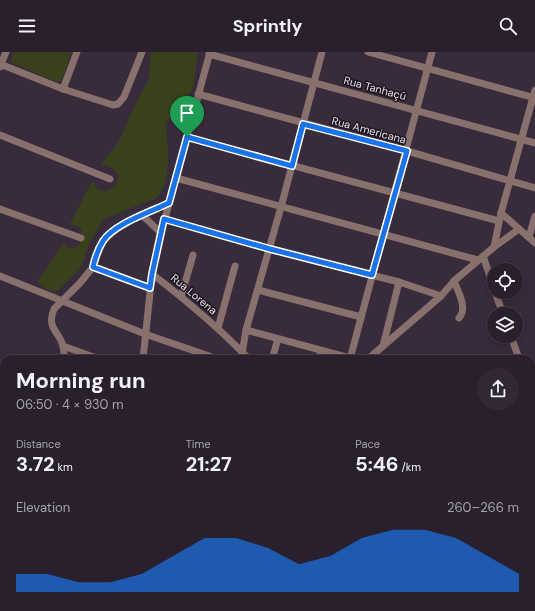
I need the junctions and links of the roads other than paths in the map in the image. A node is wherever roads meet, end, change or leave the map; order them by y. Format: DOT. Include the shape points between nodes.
graph roads {
  1 [pos="6,52"];
  2 [pos="77,52"];
  3 [pos="142,52"];
  4 [pos="322,52"];
  5 [pos="368,52"];
  6 [pos="432,52"];
  7 [pos="210,53"];
  8 [pos="0,65"];
  9 [pos="428,69"];
  10 [pos="314,83"];
  11 [pos="63,88"];
  12 [pos="198,94"];
  13 [pos="534,95"];
  14 [pos="418,110"];
  15 [pos="303,124"];
  16 [pos="0,135"];
  17 [pos="187,137"];
  18 [pos="522,139"];
  19 [pos="535,143"];
  20 [pos="407,151"];
  21 [pos="292,166"];
  22 [pos="176,178"];
  23 [pos="110,179"];
  24 [pos="510,181"];
  25 [pos="535,188"];
  26 [pos="395,194"];
  27 [pos="169,203"];
  28 [pos="281,207"];
  29 [pos="0,209"];
  30 [pos="502,213"];
  31 [pos="143,216"];
  32 [pos="535,216"];
  33 [pos="164,219"];
  34 [pos="499,221"];
  35 [pos="519,229"];
  36 [pos="161,232"];
  37 [pos="384,235"];
  38 [pos="529,237"];
  39 [pos="81,238"];
  40 [pos="535,243"];
  41 [pos="494,247"];
  42 [pos="270,249"];
  43 [pos="193,255"];
  44 [pos="480,258"];
  45 [pos="235,266"];
  46 [pos="93,267"];
  47 [pos="487,273"];
  48 [pos="152,274"];
  49 [pos="372,275"];
  50 [pos="0,276"];
  51 [pos="454,281"];
  52 [pos="399,282"];
  53 [pos="150,288"];
  54 [pos="258,290"];
  55 [pos="181,296"];
  56 [pos="441,296"];
  57 [pos="63,300"];
  58 [pos="361,317"];
  59 [pos="459,318"];
  60 [pos="218,328"];
  61 [pos="246,330"];
  62 [pos="145,334"];
  63 [pos="278,339"];
  64 [pos="513,343"];
  65 [pos="63,346"];
  66 [pos="383,346"];
  67 [pos="241,351"];
  68 [pos="321,351"];
  69 [pos="64,355"];
  70 [pos="88,355"];
  71 [pos="143,355"];
  72 [pos="206,355"];
  73 [pos="241,355"];
  74 [pos="245,355"];
  75 [pos="273,355"];
  76 [pos="320,355"];
  77 [pos="336,355"];
  78 [pos="351,355"];
  79 [pos="373,355"];
  80 [pos="518,355"];
  1 -- 8 [label="street"];
  2 -- 11 [label="street"];
  3 -- 11 [label="street" via="124,97 118,104 112,105"];
  4 -- 10 [label="street"];
  5 -- 9 [label="street"];
  6 -- 9 [label="street"];
  7 -- 10 [label="street, Rua Tanhaçú"];
  7 -- 12 [label="street"];
  8 -- 11 [label="street"];
  9 -- 13 [label="street"];
  9 -- 14 [label="street"];
  10 -- 14 [label="street, Rua Tanhaçú"];
  10 -- 15 [label="street"];
  12 -- 15 [label="street, Rua Americana"];
  12 -- 17 [label="street"];
  13 -- 18 [label="street"];
  14 -- 18 [label="street, Rua Tanhaçú"];
  14 -- 20 [label="street"];
  15 -- 20 [label="street, Rua Americana"];
  15 -- 21 [label="street"];
  16 -- 23 [label="street"];
  17 -- 21 [label="street"];
  17 -- 22 [label="street"];
  18 -- 19 [label="street, Rua Tanhaçú"];
  18 -- 24 [label="street"];
  20 -- 24 [label="street, Rua Americana"];
  20 -- 26 [label="street"];
  21 -- 26 [label="street"];
  21 -- 28 [label="street"];
  22 -- 27 [label="street"];
  22 -- 28 [label="street"];
  24 -- 25 [label="street, Rua Americana"];
  24 -- 30 [label="street"];
  26 -- 34 [label="street"];
  26 -- 37 [label="street"];
  27 -- 31 [label="street"];
  27 -- 33 [label="street"];
  28 -- 37 [label="street"];
  28 -- 42 [label="street"];
  29 -- 39 [label="street"];
  30 -- 34 [label="street"];
  30 -- 35 [label="street"];
  31 -- 36 [label="street"];
  31 -- 46 [label="street" via="123,224 104,240"];
  32 -- 38 [label="street"];
  33 -- 36 [label="street"];
  33 -- 42 [label="street"];
  34 -- 41 [label="street"];
  35 -- 38 [label="street"];
  35 -- 41 [label="street"];
  36 -- 48 [label="street"];
  37 -- 44 [label="street"];
  37 -- 49 [label="street"];
  38 -- 40 [label="street"];
  41 -- 44 [label="street"];
  42 -- 49 [label="street"];
  42 -- 54 [label="street"];
  43 -- 55 [label="street"];
  44 -- 47 [label="street"];
  44 -- 51 [label="street"];
  45 -- 60 [label="street"];
  46 -- 53 [label="street"];
  46 -- 57 [label="street"];
  48 -- 53 [label="street"];
  48 -- 55 [label="street, Rua Lorena"];
  49 -- 52 [label="street"];
  49 -- 58 [label="street"];
  50 -- 57 [label="street"];
  51 -- 56 [label="street"];
  51 -- 59 [label="street" via="463,306"];
  52 -- 56 [label="street"];
  52 -- 66 [label="street"];
  53 -- 62 [label="street"];
  54 -- 58 [label="street"];
  54 -- 61 [label="street"];
  55 -- 60 [label="street, Rua Lorena"];
  56 -- 66 [label="street"];
  57 -- 62 [label="street"];
  57 -- 65 [label="street" via="54,309 52,318 54,330"];
  58 -- 78 [label="street"];
  60 -- 67 [label="street, Rua Lorena"];
  61 -- 63 [label="street"];
  61 -- 67 [label="street"];
  62 -- 71 [label="street"];
  62 -- 72 [label="street"];
  63 -- 68 [label="street"];
  63 -- 75 [label="street"];
  64 -- 80 [label="street"];
  65 -- 69 [label="street"];
  65 -- 70 [label="street"];
  66 -- 79 [label="street"];
  67 -- 73 [label="street"];
  67 -- 74 [label="street, Rua Lorena"];
  68 -- 76 [label="street"];
  68 -- 77 [label="street"];
}
